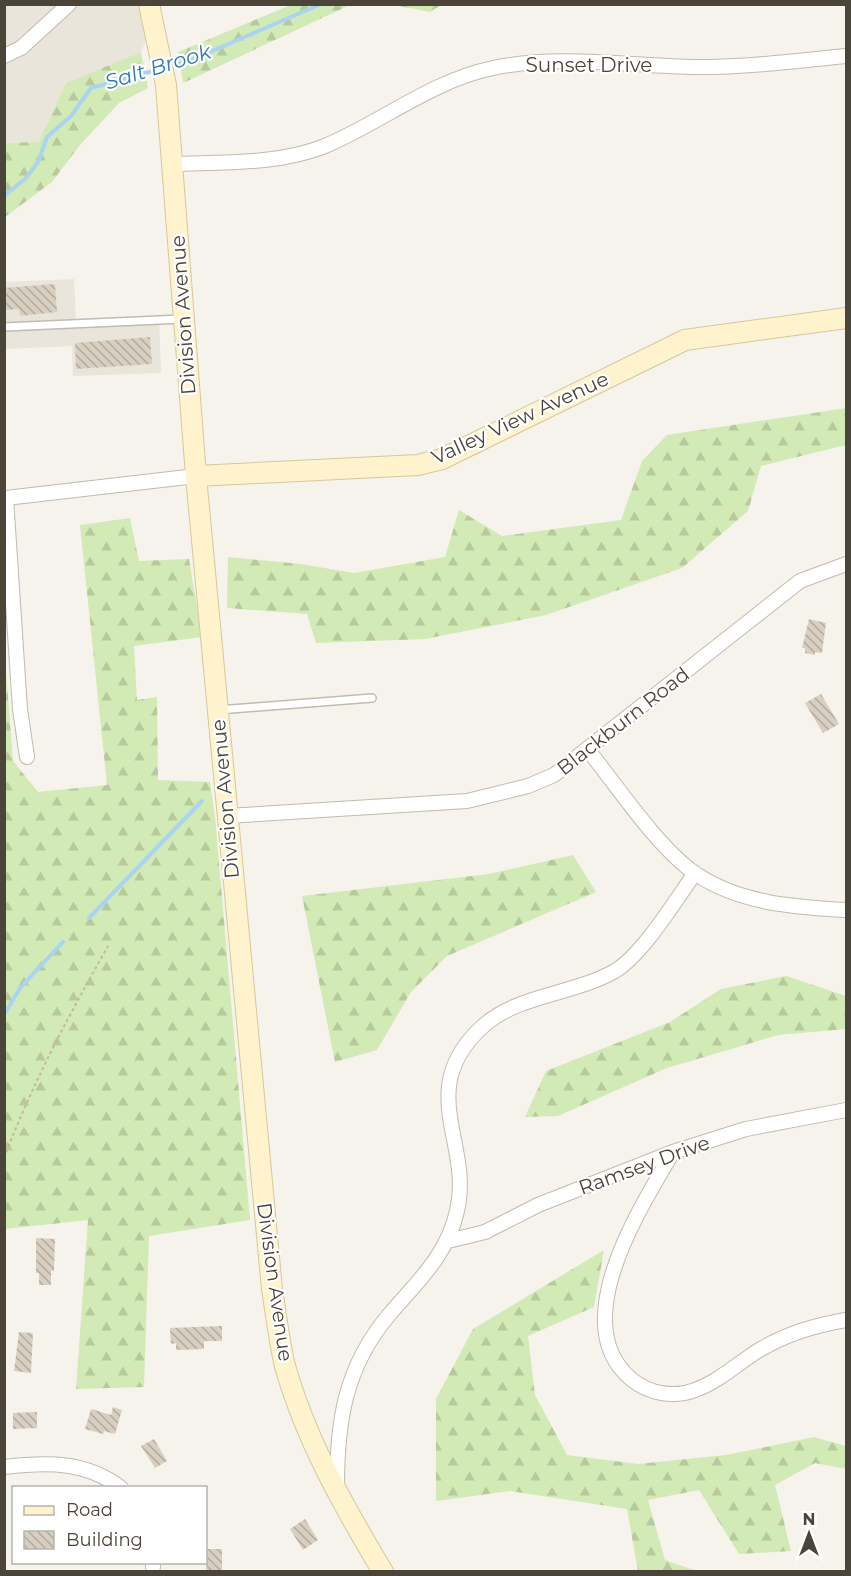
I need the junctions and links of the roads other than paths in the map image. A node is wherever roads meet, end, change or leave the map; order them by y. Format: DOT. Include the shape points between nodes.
graph roads {
  1 [pos="69,4"];
  2 [pos="149,4"];
  3 [pos="4,56"];
  4 [pos="846,56"];
  5 [pos="172,164"];
  6 [pos="846,318"];
  7 [pos="183,319"];
  8 [pos="4,327"];
  9 [pos="196,476"];
  10 [pos="5,495"];
  11 [pos="846,564"];
  12 [pos="372,698"];
  13 [pos="217,710"];
  14 [pos="588,750"];
  15 [pos="27,757"];
  16 [pos="226,816"];
  17 [pos="696,873"];
  18 [pos="846,910"];
  19 [pos="846,1110"];
  20 [pos="673,1152"];
  21 [pos="448,1241"];
  22 [pos="846,1320"];
  23 [pos="4,1467"];
  24 [pos="118,1486"];
  25 [pos="336,1494"];
  26 [pos="382,1572"];
  1 -- 3 [label="street" via="21,48"];
  2 -- 5 [label="street, Division Avenue" via="166,85"];
  4 -- 5 [label="street, Sunset Drive" via="697,67 553,60 521,63 492,68 434,88 322,147 292,156"];
  5 -- 7 [label="street, Division Avenue"];
  6 -- 9 [label="street, Valley View Avenue" via="685,339 442,459 418,465"];
  7 -- 8 [label="lane"];
  7 -- 9 [label="street, Division Avenue"];
  9 -- 10 [label="street, Valley View Avenue"];
  9 -- 13 [label="street, Division Avenue"];
  10 -- 15 [label="street"];
  11 -- 14 [label="street, Blackburn Road" via="800,581"];
  12 -- 13 [label="lane"];
  13 -- 16 [label="street, Division Avenue"];
  14 -- 16 [label="street, Blackburn Road" via="554,775 528,786 467,801"];
  14 -- 17 [label="street" via="669,850"];
  16 -- 25 [label="street, Division Avenue" via="272,1289 285,1364 305,1426"];
  17 -- 18 [label="street" via="719,887 767,902"];
  17 -- 21 [label="street" via="634,956 616,970 587,984 511,1007 482,1027 463,1049 449,1078 447,1109 460,1176 458,1210"];
  19 -- 20 [label="street, Ramsey Drive" via="746,1129"];
  20 -- 21 [label="street, Ramsey Drive" via="538,1205 485,1232"];
  20 -- 22 [label="street" via="636,1217 609,1287 607,1341 625,1374 651,1391 681,1394 710,1383 798,1330"];
  21 -- 25 [label="street" via="434,1266 387,1317 352,1374 337,1442"];
  23 -- 24 [label="street" via="66,1464 104,1476"];
  25 -- 26 [label="street, Division Avenue"];
}
